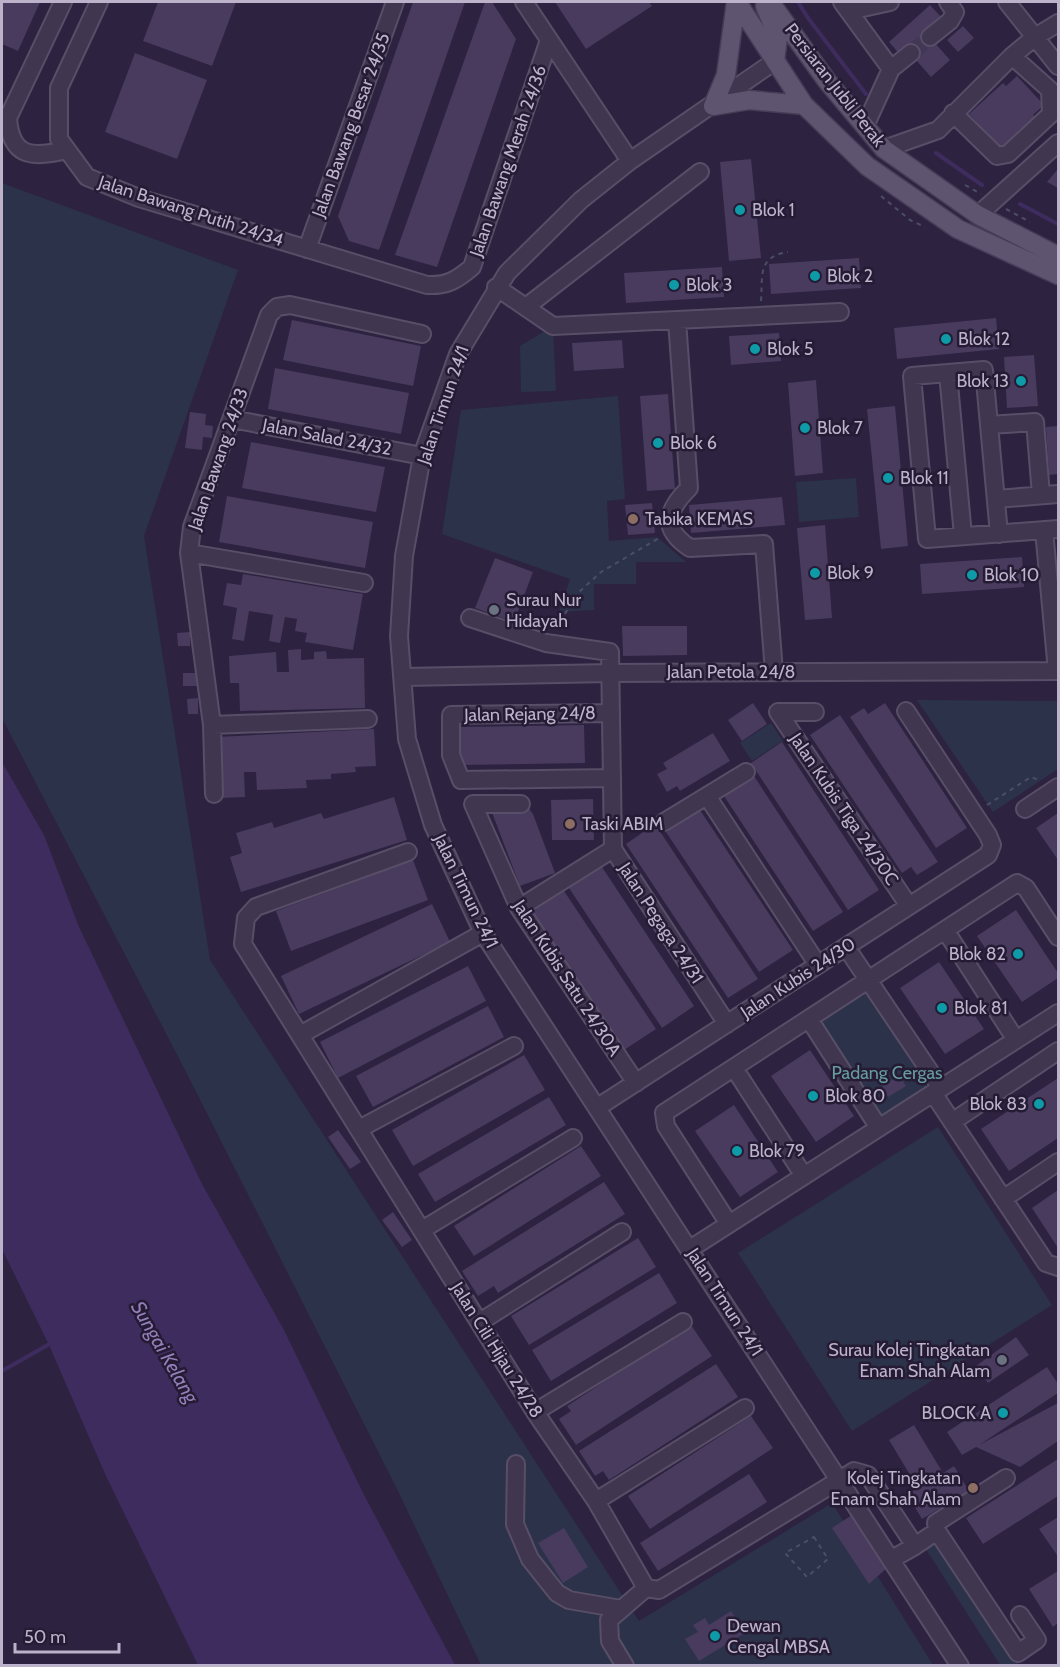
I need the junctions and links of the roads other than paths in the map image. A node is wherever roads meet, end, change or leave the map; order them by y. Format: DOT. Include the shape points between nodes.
graph roads {
  1 [pos="63,2"];
  2 [pos="99,2"];
  3 [pos="395,2"];
  4 [pos="524,2"];
  5 [pos="736,2"];
  6 [pos="764,2"];
  7 [pos="770,2"];
  8 [pos="890,2"];
  9 [pos="948,2"];
  10 [pos="1007,2"];
  11 [pos="845,6"];
  12 [pos="1059,23"];
  13 [pos="930,37"];
  14 [pos="1035,37"];
  15 [pos="549,40"];
  16 [pos="911,53"];
  17 [pos="1012,56"];
  18 [pos="775,61"];
  19 [pos="1059,66"];
  20 [pos="891,69"];
  21 [pos="804,105"];
  22 [pos="713,106"];
  23 [pos="953,113"];
  24 [pos="865,126"];
  25 [pos="1026,138"];
  26 [pos="1054,146"];
  27 [pos="884,149"];
  28 [pos="67,150"];
  29 [pos="630,161"];
  30 [pos="700,172"];
  31 [pos="978,215"];
  32 [pos="307,249"];
  33 [pos="1059,256"];
  34 [pos="1059,275"];
  35 [pos="427,285"];
  36 [pos="496,287"];
  37 [pos="526,307"];
  38 [pos="840,312"];
  39 [pos="677,320"];
  40 [pos="423,334"];
  41 [pos="948,373"];
  42 [pos="232,419"];
  43 [pos="989,425"];
  44 [pos="422,456"];
  45 [pos="1059,494"];
  46 [pos="1041,495"];
  47 [pos="996,499"];
  48 [pos="1051,530"];
  49 [pos="999,534"];
  50 [pos="963,536"];
  51 [pos="189,553"];
  52 [pos="1053,570"];
  53 [pos="364,583"];
  54 [pos="470,618"];
  55 [pos="1058,671"];
  56 [pos="774,672"];
  57 [pos="610,673"];
  58 [pos="403,677"];
  59 [pos="906,711"];
  60 [pos="815,712"];
  61 [pos="610,713"];
  62 [pos="368,719"];
  63 [pos="212,725"];
  64 [pos="746,772"];
  65 [pos="612,778"];
  66 [pos="1058,787"];
  67 [pos="214,794"];
  68 [pos="707,796"];
  69 [pos="521,804"];
  70 [pos="1025,809"];
  71 [pos="664,822"];
  72 [pos="613,849"];
  73 [pos="408,852"];
  74 [pos="909,906"];
  75 [pos="519,908"];
  76 [pos="945,930"];
  77 [pos="483,933"];
  78 [pos="1059,937"];
  79 [pos="846,947"];
  80 [pos="818,965"];
  81 [pos="868,980"];
  82 [pos="1059,1013"];
  83 [pos="809,1019"];
  84 [pos="727,1024"];
  85 [pos="300,1035"];
  86 [pos="1016,1040"];
  87 [pos="514,1046"];
  88 [pos="1059,1051"];
  89 [pos="734,1068"];
  90 [pos="636,1083"];
  91 [pos="937,1091"];
  92 [pos="598,1107"];
  93 [pos="952,1122"];
  94 [pos="879,1128"];
  95 [pos="359,1129"];
  96 [pos="573,1138"];
  97 [pos="1059,1162"];
  98 [pos="804,1176"];
  99 [pos="1003,1198"];
  100 [pos="729,1224"];
  101 [pos="422,1230"];
  102 [pos="622,1232"];
  103 [pos="690,1249"];
  104 [pos="1059,1266"];
  105 [pos="480,1322"];
  106 [pos="683,1322"];
  107 [pos="745,1408"];
  108 [pos="535,1412"];
  109 [pos="516,1464"];
  110 [pos="1006,1478"];
  111 [pos="839,1479"];
  112 [pos="596,1501"];
  113 [pos="937,1531"];
  114 [pos="915,1545"];
  115 [pos="892,1559"];
  116 [pos="646,1588"];
  117 [pos="621,1609"];
  118 [pos="1020,1615"];
  119 [pos="625,1665"];
  120 [pos="960,1665"];
  1 -- 28 [label="street" via="8,118 15,142 29,154"];
  2 -- 28 [label="street, Jalan Bawang Putih 24/34" via="59,88 59,139"];
  3 -- 32 [label="street, Jalan Bawang Besar 24/35"];
  4 -- 15 [label="street"];
  5 -- 18 [label="main road, Persiaran Jubli Perak"];
  5 -- 22 [label="main road" via="726,75"];
  6 -- 18 [label="main road" via="778,37"];
  7 -- 24 [label="main road, Persiaran Jubli Perak"];
  8 -- 11 [label="street"];
  9 -- 13 [label="street" via="955,12"];
  10 -- 14 [label="street"];
  11 -- 20 [label="street"];
  12 -- 14 [label="street"];
  14 -- 17 [label="street"];
  14 -- 19 [label="street"];
  15 -- 29 [label="street"];
  15 -- 35 [label="street, Jalan Bawang Merah 24/36" via="472,267 458,280 443,286"];
  16 -- 20 [label="street"];
  17 -- 23 [label="street"];
  17 -- 25 [label="street" via="1050,90 1052,99 1052,114"];
  18 -- 21 [label="main road, Persiaran Jubli Perak"];
  18 -- 22 [label="street, Jalan Timun 24/1"];
  20 -- 24 [label="street"];
  21 -- 22 [label="main road" via="749,100"];
  21 -- 34 [label="main road, Persiaran Jubli Perak" via="867,166 958,230"];
  22 -- 29 [label="street, Jalan Timun 24/1"];
  23 -- 25 [label="street" via="997,156 1008,154"];
  23 -- 27 [label="street" via="938,130"];
  24 -- 27 [label="main road, Persiaran Jubli Perak"];
  25 -- 26 [label="street"];
  26 -- 31 [label="street"];
  27 -- 31 [label="main road, Persiaran Jubli Perak"];
  28 -- 32 [label="street, Jalan Bawang Putih 24/34" via="87,177 139,198"];
  29 -- 36 [label="street, Jalan Timun 24/1" via="581,200"];
  30 -- 37 [label="street"];
  31 -- 33 [label="main road, Persiaran Jubli Perak"];
  32 -- 35 [label="street, Jalan Bawang Putih 24/34"];
  36 -- 37 [label="street"];
  36 -- 44 [label="street, Jalan Timun 24/1" via="458,354"];
  37 -- 39 [label="street" via="553,326"];
  38 -- 39 [label="street"];
  39 -- 56 [label="street" via="689,488 671,510 671,530 690,548 764,544"];
  40 -- 42 [label="street, Jalan Bawang 24/33" via="290,305 277,307 269,315"];
  41 -- 43 [label="street" via="984,370"];
  41 -- 50 [label="street"];
  41 -- 50 [label="street" via="912,376 927,539"];
  42 -- 44 [label="street, Jalan Salad 24/32"];
  42 -- 51 [label="street, Jalan Bawang 24/33" via="192,527"];
  43 -- 46 [label="street" via="1035,422"];
  43 -- 47 [label="street"];
  44 -- 58 [label="street, Jalan Timun 24/1" via="404,556 399,636"];
  45 -- 46 [label="street"];
  46 -- 47 [label="street"];
  47 -- 49 [label="street"];
  48 -- 49 [label="street"];
  48 -- 52 [label="street"];
  49 -- 50 [label="street"];
  51 -- 53 [label="street"];
  51 -- 63 [label="street, Jalan Bawang 24/33"];
  52 -- 55 [label="street"];
  54 -- 57 [label="street" via="546,643 610,652"];
  55 -- 56 [label="street, Jalan Petola 24/8"];
  56 -- 57 [label="street, Jalan Petola 24/8"];
  57 -- 58 [label="street, Jalan Petola 24/8"];
  57 -- 61 [label="street, Jalan Pegaga 24/31"];
  58 -- 77 [label="street, Jalan Timun 24/1" via="407,739 433,825"];
  59 -- 74 [label="street, Jalan Kubis 24/30" via="992,845 988,855"];
  60 -- 74 [label="street, Jalan Kubis Tiga 24/30C" via="778,712"];
  61 -- 65 [label="street, Jalan Pegaga 24/31"];
  61 -- 65 [label="street, Jalan Rejang 24/8" via="451,715 451,755 461,780"];
  62 -- 63 [label="street"];
  63 -- 67 [label="street, Jalan Bawang 24/33"];
  64 -- 68 [label="street"];
  65 -- 72 [label="street, Jalan Pegaga 24/31"];
  66 -- 70 [label="street"];
  68 -- 71 [label="street"];
  68 -- 80 [label="street"];
  69 -- 75 [label="street, Jalan Kubis Satu 24/30A" via="473,804"];
  72 -- 75 [label="street"];
  72 -- 84 [label="street, Jalan Pegaga 24/31"];
  73 -- 85 [label="street, Jalan Cili Hijau 24/28" via="256,907 246,918 243,944"];
  74 -- 79 [label="street, Jalan Kubis 24/30"];
  75 -- 90 [label="street, Jalan Kubis Satu 24/30A"];
  76 -- 78 [label="street" via="1017,883 1026,888"];
  76 -- 81 [label="street"];
  76 -- 86 [label="street"];
  77 -- 85 [label="street"];
  77 -- 92 [label="street, Jalan Timun 24/1"];
  79 -- 80 [label="street, Jalan Kubis 24/30"];
  79 -- 81 [label="street"];
  80 -- 84 [label="street, Jalan Kubis 24/30"];
  81 -- 83 [label="street"];
  81 -- 91 [label="street"];
  82 -- 86 [label="street"];
  83 -- 89 [label="street"];
  83 -- 94 [label="street"];
  84 -- 90 [label="street, Jalan Kubis 24/30"];
  85 -- 95 [label="street, Jalan Cili Hijau 24/28"];
  86 -- 91 [label="street"];
  87 -- 95 [label="street"];
  88 -- 93 [label="street"];
  89 -- 98 [label="street"];
  89 -- 100 [label="street" via="664,1113 666,1126"];
  90 -- 92 [label="street, Jalan Kubis 24/30"];
  91 -- 93 [label="street"];
  91 -- 94 [label="street"];
  92 -- 103 [label="street, Jalan Timun 24/1"];
  93 -- 99 [label="street"];
  94 -- 98 [label="street"];
  95 -- 101 [label="street, Jalan Cili Hijau 24/28"];
  96 -- 101 [label="street"];
  97 -- 99 [label="street"];
  98 -- 100 [label="street"];
  99 -- 104 [label="street" via="1046,1263"];
  100 -- 103 [label="street"];
  101 -- 105 [label="street, Jalan Cili Hijau 24/28"];
  102 -- 105 [label="street"];
  103 -- 111 [label="street, Jalan Timun 24/1"];
  105 -- 108 [label="street, Jalan Cili Hijau 24/28"];
  106 -- 108 [label="street"];
  107 -- 112 [label="street"];
  108 -- 112 [label="street, Jalan Cili Hijau 24/28"];
  109 -- 117 [label="street" via="515,1524 530,1558 563,1597"];
  110 -- 113 [label="street" via="936,1523"];
  111 -- 114 [label="street" via="855,1471 868,1475"];
  111 -- 115 [label="street, Jalan Timun 24/1"];
  111 -- 116 [label="street" via="659,1590"];
  112 -- 116 [label="street, Jalan Cili Hijau 24/28"];
  113 -- 114 [label="street"];
  113 -- 118 [label="street" via="1018,1653 1037,1640"];
  114 -- 115 [label="street"];
  115 -- 120 [label="street, Jalan Timun 24/1"];
  116 -- 117 [label="street"];
  117 -- 119 [label="street" via="609,1620 608,1629 610,1641"];
}
